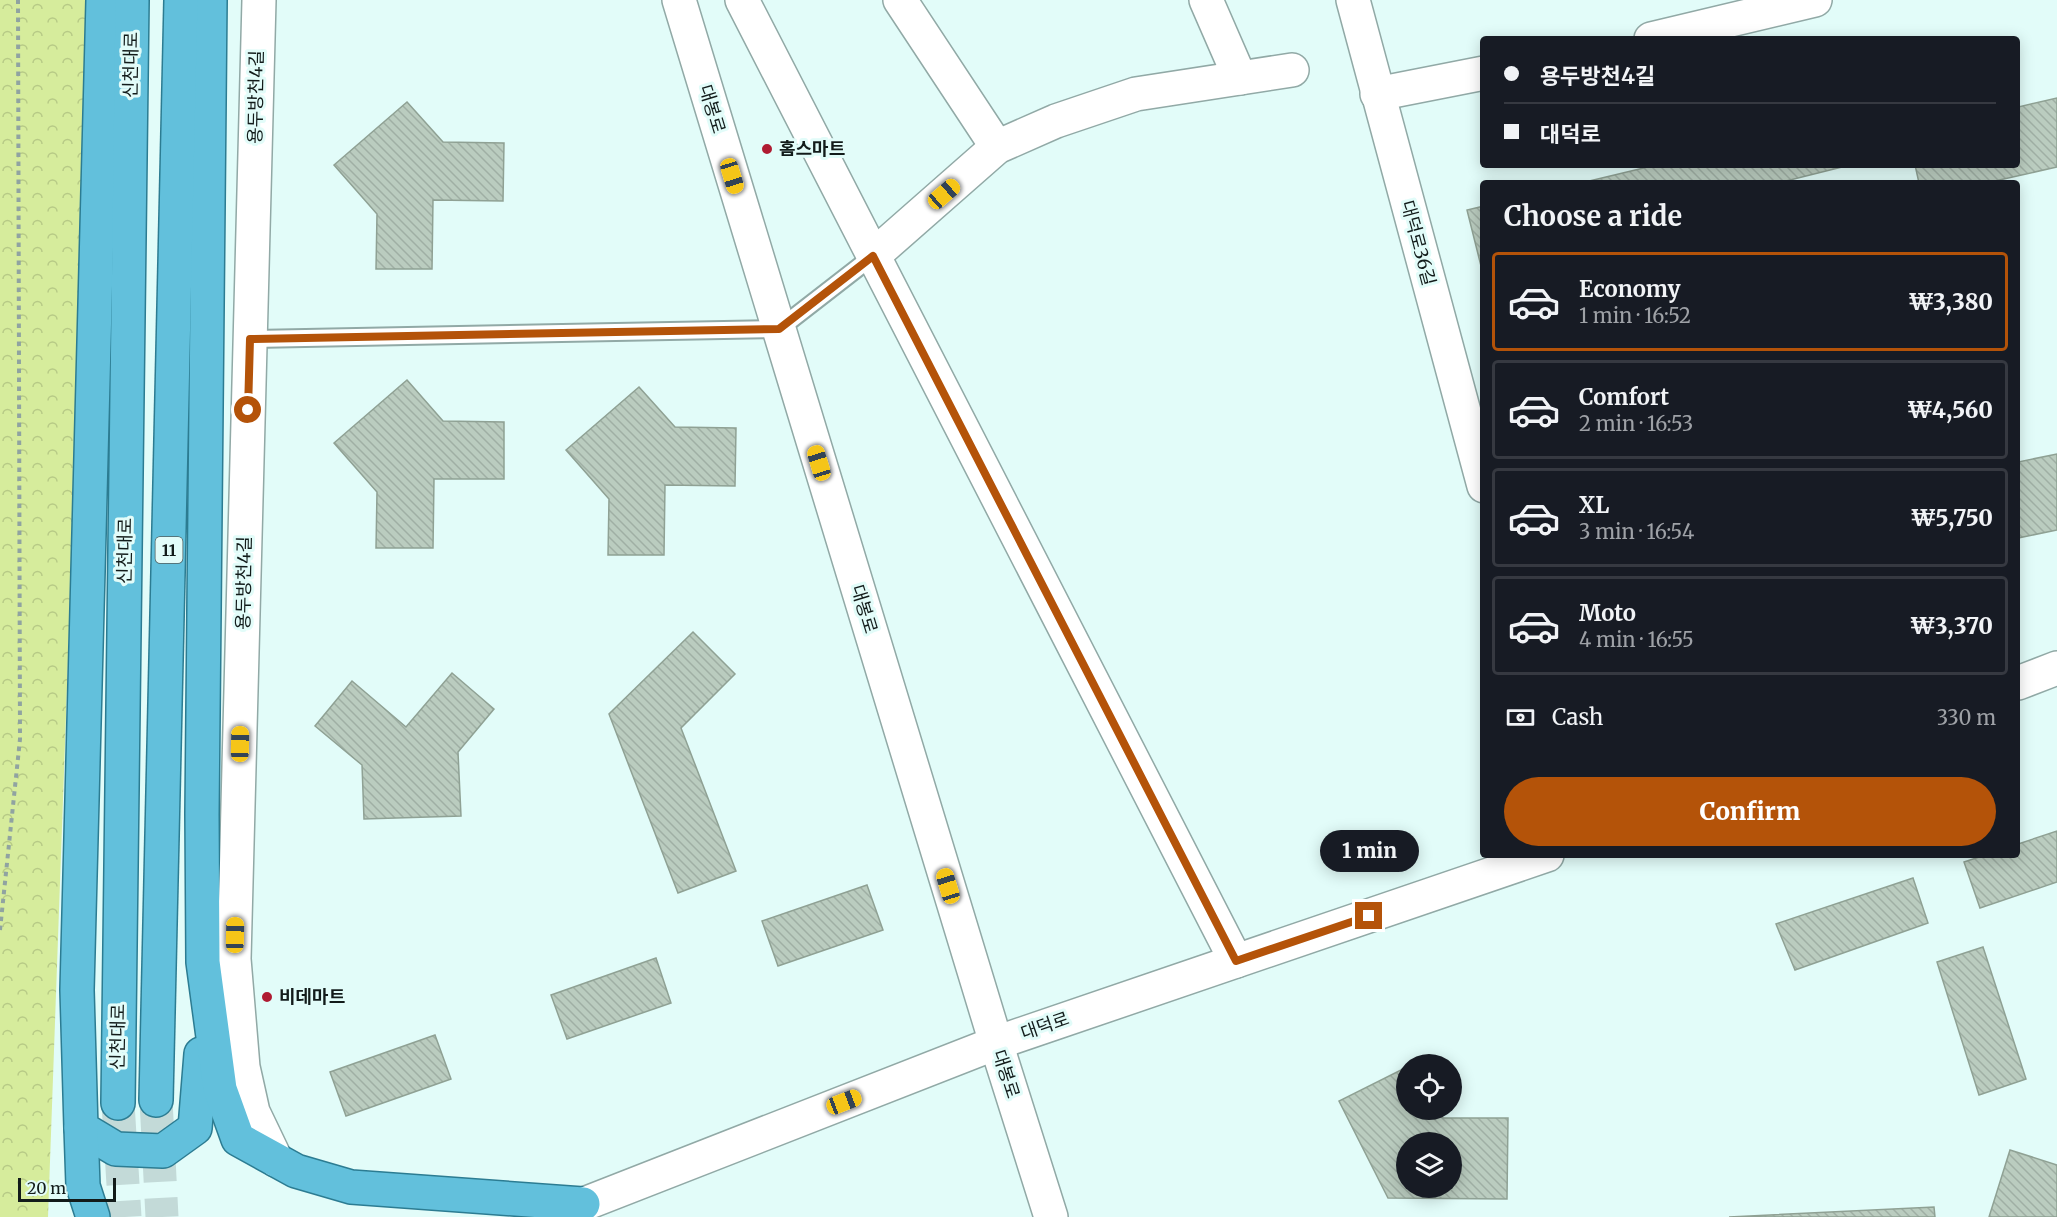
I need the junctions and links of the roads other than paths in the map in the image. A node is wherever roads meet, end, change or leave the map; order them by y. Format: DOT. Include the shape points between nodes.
graph roads {
  1 [pos="103,0"];
  2 [pos="132,0"];
  3 [pos="181,0"];
  4 [pos="210,0"];
  5 [pos="259,0"];
  6 [pos="679,0"];
  7 [pos="742,0"];
  8 [pos="900,0"];
  9 [pos="1206,0"];
  10 [pos="1353,0"];
  11 [pos="1815,0"];
  12 [pos="1666,36"];
  13 [pos="1292,70"];
  14 [pos="1480,74"];
  15 [pos="1240,78"];
  16 [pos="1377,94"];
  17 [pos="997,147"];
  18 [pos="873,256"];
  19 [pos="779,329"];
  20 [pos="250,339"];
  21 [pos="1480,471"];
  22 [pos="2057,668"];
  23 [pos="2020,682"];
  24 [pos="1538,858"];
  25 [pos="1236,961"];
  26 [pos="203,962"];
  27 [pos="996,1043"];
  28 [pos="156,1100"];
  29 [pos="118,1102"];
  30 [pos="81,1128"];
  31 [pos="276,1160"];
  32 [pos="583,1204"];
  33 [pos="93,1217"];
  34 [pos="551,1217"];
  35 [pos="1051,1217"];
  1 -- 30 [label="highway" via="77,990"];
  2 -- 29 [label="highway, 신천대로"];
  3 -- 28 [label="highway, 11"];
  4 -- 26 [label="highway"];
  5 -- 20 [label="street, 용두방천4길"];
  6 -- 19 [label="street, 대봉로"];
  7 -- 18 [label="street"];
  8 -- 17 [label="street"];
  9 -- 15 [label="street"];
  10 -- 16 [label="street, 대덕로36길"];
  11 -- 12 [label="street"];
  13 -- 15 [label="street"];
  14 -- 16 [label="street"];
  15 -- 17 [label="street" via="1136,94 1056,121"];
  16 -- 21 [label="street, 대덕로36길"];
  17 -- 18 [label="street"];
  18 -- 19 [label="lane"];
  18 -- 25 [label="street"];
  19 -- 20 [label="lane"];
  19 -- 27 [label="street, 대봉로"];
  20 -- 31 [label="street, 용두방천4길" via="234,959 243,1067 253,1112"];
  22 -- 23 [label="street"];
  24 -- 25 [label="street, 대덕로"];
  25 -- 27 [label="street, 대덕로"];
  26 -- 30 [label="highway" via="200,1092 195,1128 163,1151 116,1149"];
  26 -- 31 [label="highway" via="220,1089 238,1139"];
  27 -- 32 [label="street, 대덕로"];
  27 -- 35 [label="street, 대봉로"];
  30 -- 33 [label="highway" via="83,1186"];
  31 -- 32 [label="highway" via="296,1171 351,1187"];
  32 -- 34 [label="street, 대덕로"];
}
